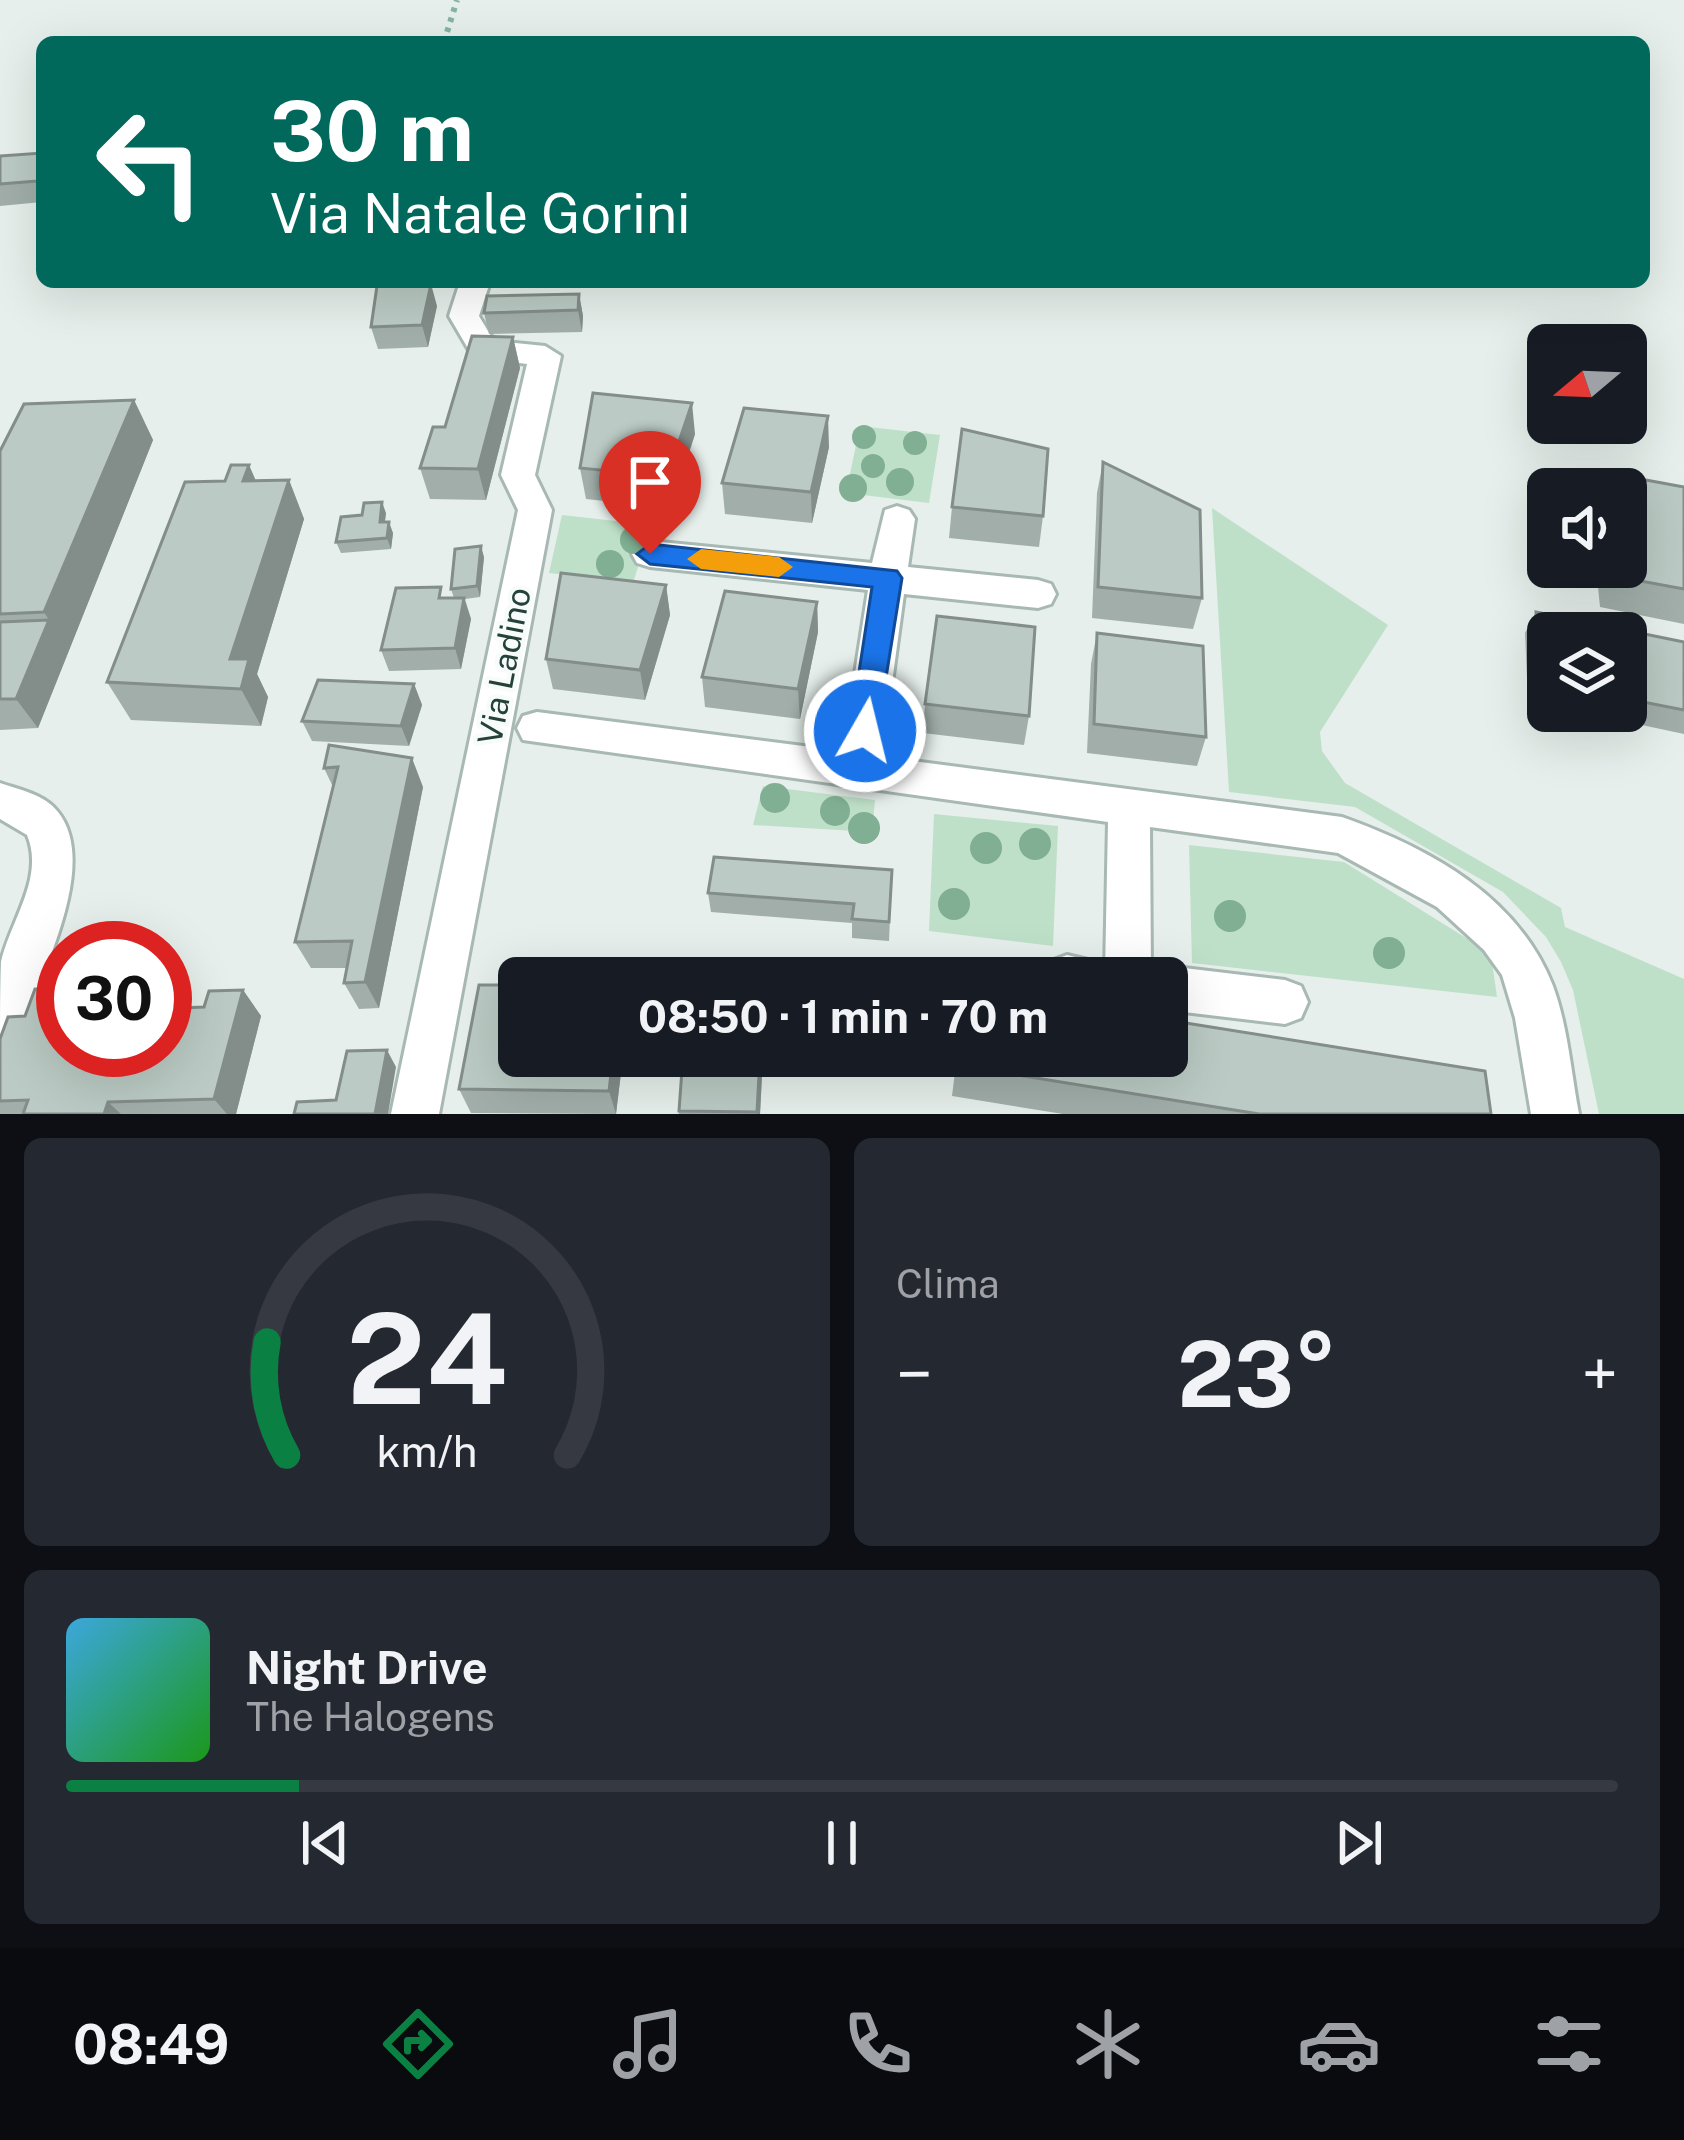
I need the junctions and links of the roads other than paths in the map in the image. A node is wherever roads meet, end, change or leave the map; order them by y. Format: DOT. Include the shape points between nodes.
graph roads {
  1 [pos="473,288"];
  2 [pos="897,520"];
  3 [pos="650,554"];
  4 [pos="888,578"];
  5 [pos="1038,594"];
  6 [pos="537,728"];
  7 [pos="860,770"];
  8 [pos="0,801"];
  9 [pos="1130,804"];
  10 [pos="1128,957"];
  11 [pos="1188,990"];
  12 [pos="1285,1002"];
  13 [pos="0,1025"];
  14 [pos="416,1114"];
  15 [pos="1555,1114"];
  1 -- 14 [label="street, Via Ladino" via="464,316 484,350 545,356 518,475 535,510"];
  2 -- 4 [label="street"];
  3 -- 4 [label="street"];
  4 -- 5 [label="street"];
  4 -- 7 [label="street"];
  6 -- 7 [label="street"];
  7 -- 9 [label="street"];
  8 -- 13 [label="street" via="41,821 56,860"];
  9 -- 10 [label="street"];
  9 -- 15 [label="street" via="1342,835 1459,900 1497,932 1531,988"];
  11 -- 12 [label="street"];
}
